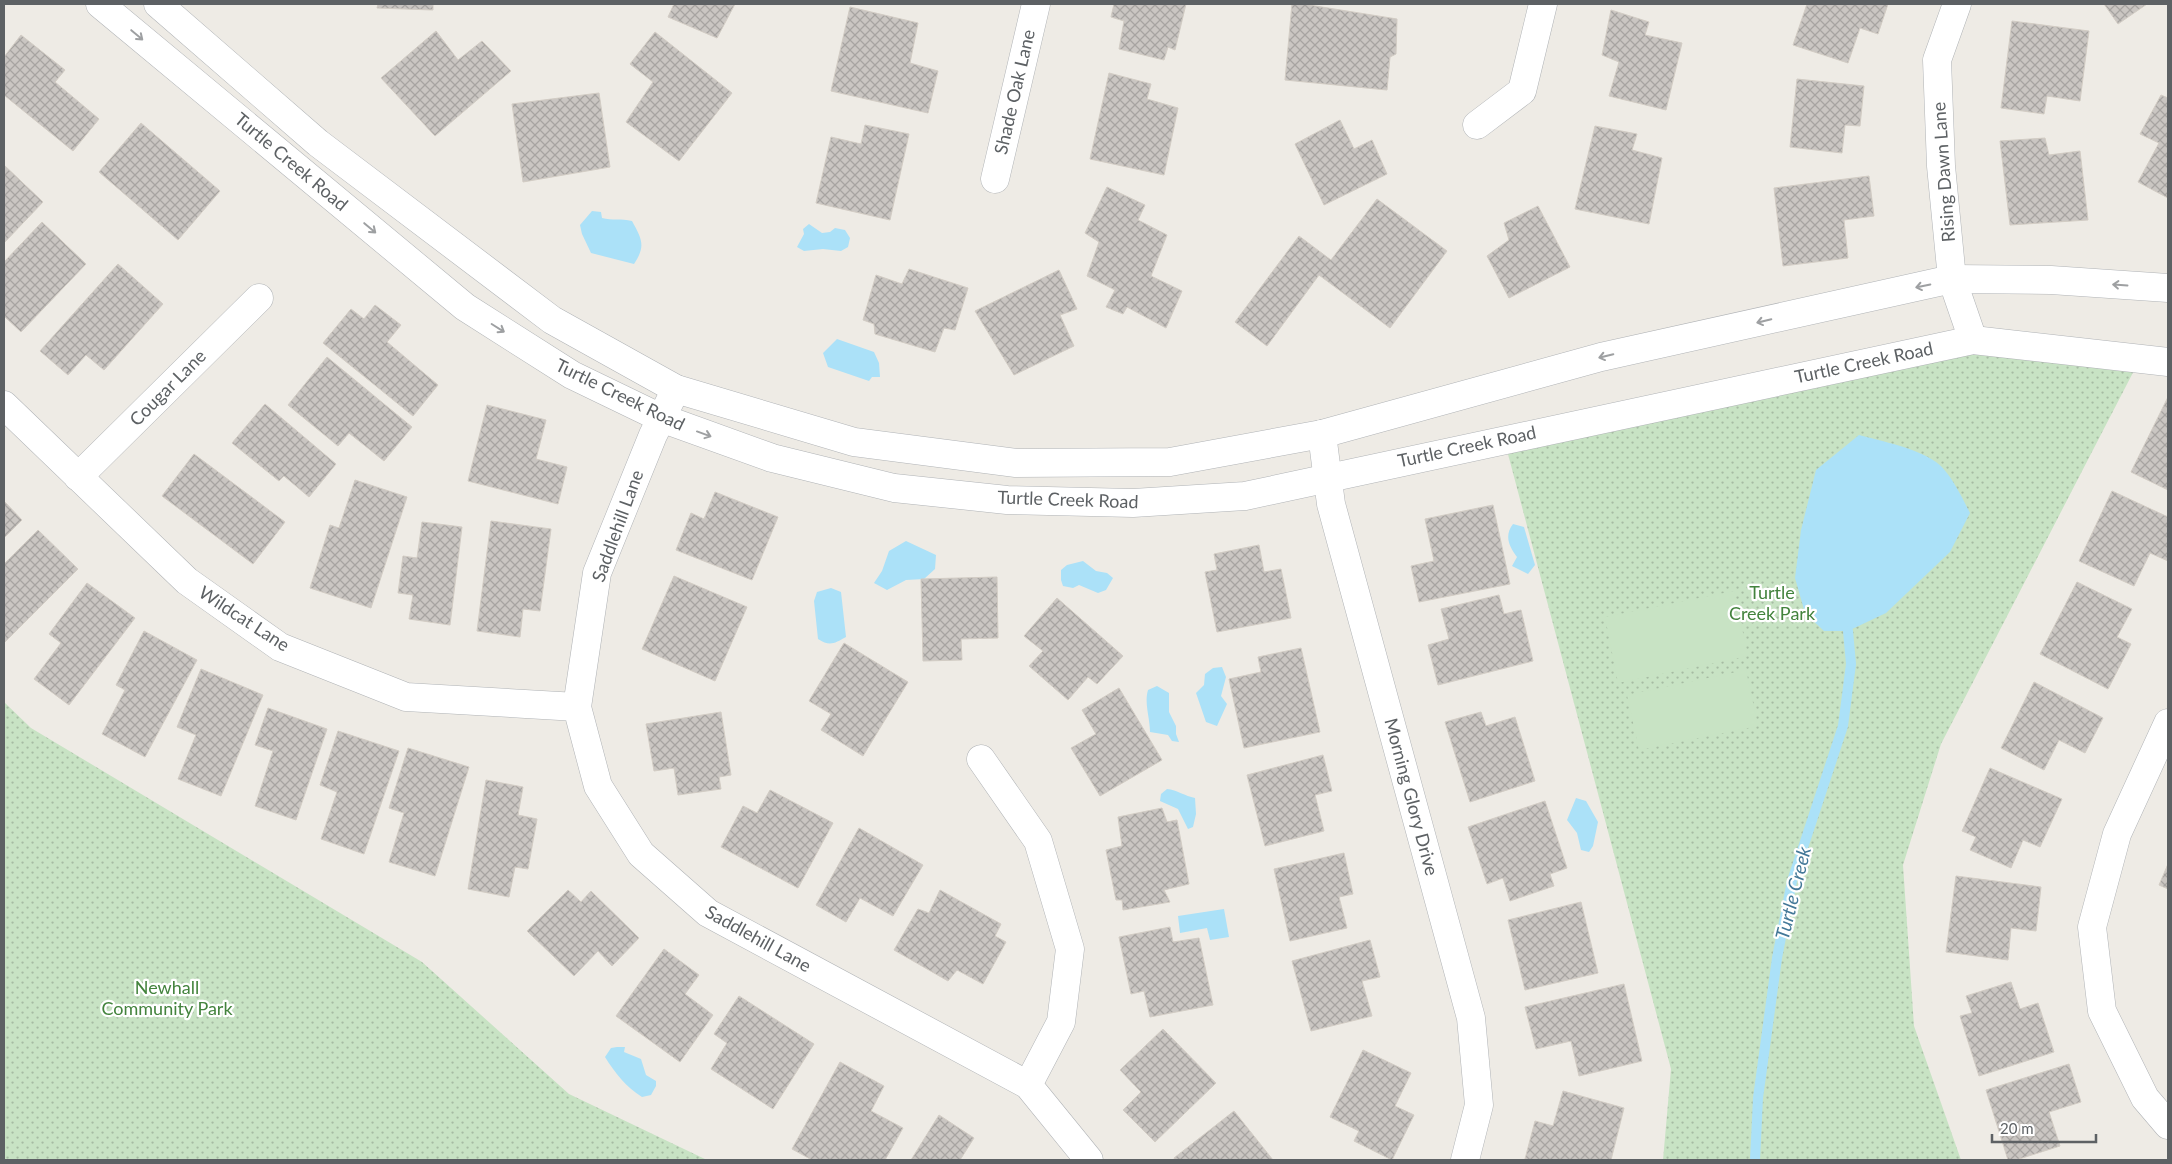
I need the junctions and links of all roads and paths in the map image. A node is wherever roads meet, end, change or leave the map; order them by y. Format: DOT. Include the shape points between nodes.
graph roads {
  1 [pos="100,4"];
  2 [pos="158,4"];
  3 [pos="1036,4"];
  4 [pos="1543,4"];
  5 [pos="1957,4"];
  6 [pos="1476,126"];
  7 [pos="995,179"];
  8 [pos="1952,279"];
  9 [pos="2168,288"];
  10 [pos="259,298"];
  11 [pos="1972,340"];
  12 [pos="2168,362"];
  13 [pos="676,389"];
  14 [pos="4,405"];
  15 [pos="661,418"];
  16 [pos="1322,434"];
  17 [pos="78,477"];
  18 [pos="1328,477"];
  19 [pos="577,707"];
  20 [pos="2168,723"];
  21 [pos="981,759"];
  22 [pos="1028,1085"];
  23 [pos="2168,1125"];
  24 [pos="1089,1160"];
  25 [pos="1465,1160"];
  1 -- 15 [label="street, Turtle Creek Road, one-way" via="465,307 572,375"];
  2 -- 13 [label="street, Turtle Creek Road" via="318,143 552,320"];
  3 -- 7 [label="street, Shade Oak Lane"];
  4 -- 6 [label="street" via="1522,91"];
  5 -- 8 [label="street, Rising Dawn Lane" via="1937,60 1941,166"];
  9 -- 8 [label="street, Turtle Creek Road, one-way" via="2051,280"];
  8 -- 11 [label="street, Rising Dawn Lane"];
  8 -- 16 [label="street, Turtle Creek Road, one-way" via="1600,357"];
  10 -- 17 [label="street, Cougar Lane"];
  11 -- 12 [label="street, Turtle Creek Road"];
  11 -- 18 [label="street, Turtle Creek Road"];
  13 -- 15 [label="street, Saddlehill Lane"];
  13 -- 16 [label="street, Turtle Creek Road" via="854,442 1016,463 1170,462"];
  14 -- 17 [label="street, Wildcat Lane"];
  15 -- 18 [label="street, Turtle Creek Road, one-way" via="772,458 894,488 1008,500 1134,503 1246,496"];
  15 -- 19 [label="street, Saddlehill Lane" via="597,574"];
  16 -- 18 [label="street, Morning Glory Drive"];
  17 -- 19 [label="street, Wildcat Lane" via="187,581 280,647 406,698"];
  18 -- 25 [label="street, Morning Glory Drive" via="1334,514 1471,1018 1479,1105"];
  19 -- 22 [label="street, Saddlehill Lane" via="598,786 641,854 708,913"];
  20 -- 23 [label="street" via="2117,834 2092,927 2102,1011 2145,1098"];
  21 -- 22 [label="street" via="1038,841 1070,949 1061,1022"];
  22 -- 24 [label="street, Saddlehill Lane"];
}
